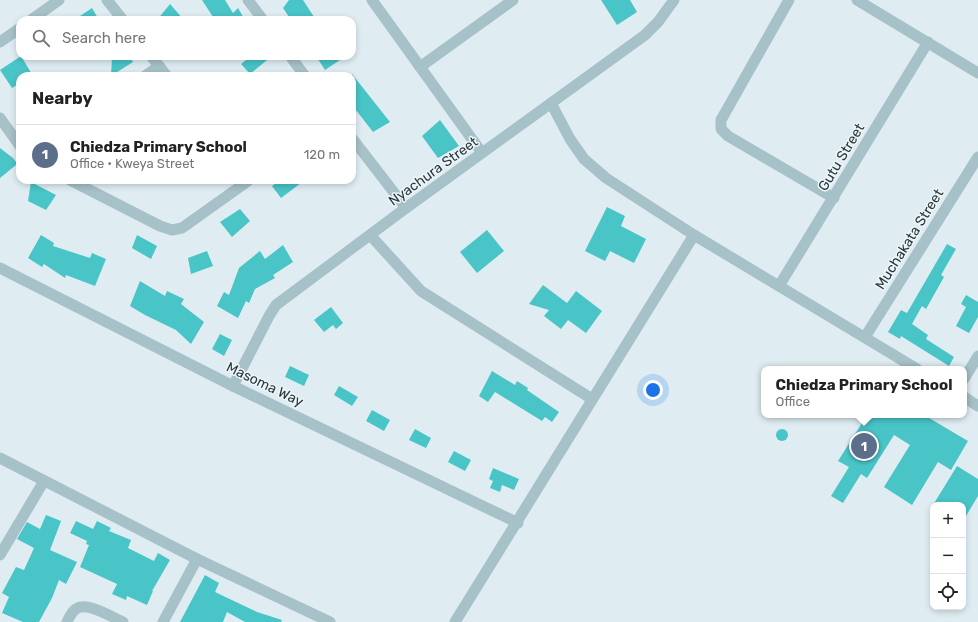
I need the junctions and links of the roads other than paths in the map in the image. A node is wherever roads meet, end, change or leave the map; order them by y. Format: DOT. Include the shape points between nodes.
graph roads {
  1 [pos="59,0"];
  2 [pos="107,0"];
  3 [pos="248,0"];
  4 [pos="372,0"];
  5 [pos="513,0"];
  6 [pos="674,0"];
  7 [pos="789,0"];
  8 [pos="857,0"];
  9 [pos="37,16"];
  10 [pos="120,16"];
  11 [pos="260,16"];
  12 [pos="16,31"];
  13 [pos="0,42"];
  14 [pos="928,42"];
  15 [pos="154,60"];
  16 [pos="293,60"];
  17 [pos="159,66"];
  18 [pos="420,68"];
  19 [pos="151,72"];
  20 [pos="164,72"];
  21 [pos="302,72"];
  22 [pos="978,73"];
  23 [pos="551,103"];
  24 [pos="0,118"];
  25 [pos="16,140"];
  26 [pos="356,143"];
  27 [pos="482,153"];
  28 [pos="978,157"];
  29 [pos="78,184"];
  30 [pos="243,184"];
  31 [pos="834,198"];
  32 [pos="406,208"];
  33 [pos="694,235"];
  34 [pos="371,236"];
  35 [pos="0,268"];
  36 [pos="779,286"];
  37 [pos="865,338"];
  38 [pos="978,356"];
  39 [pos="912,366"];
  40 [pos="967,374"];
  41 [pos="233,386"];
  42 [pos="592,399"];
  43 [pos="967,399"];
  44 [pos="978,406"];
  45 [pos="0,458"];
  46 [pos="44,481"];
  47 [pos="518,523"];
  48 [pos="0,555"];
  49 [pos="197,559"];
  50 [pos="67,622"];
  51 [pos="123,622"];
  52 [pos="163,622"];
  53 [pos="330,622"];
  54 [pos="455,622"];
  1 -- 9 [label="street"];
  2 -- 10 [label="street"];
  3 -- 11 [label="street"];
  4 -- 18 [label="street"];
  5 -- 18 [label="street"];
  6 -- 23 [label="street, Nyachura Street" via="645,35"];
  7 -- 31 [label="street" via="721,120 721,129 728,136"];
  8 -- 14 [label="street"];
  12 -- 13 [label="street"];
  14 -- 22 [label="street"];
  14 -- 31 [label="street, Gutu Street"];
  15 -- 17 [label="street"];
  16 -- 21 [label="street"];
  17 -- 19 [label="street"];
  17 -- 20 [label="street"];
  18 -- 27 [label="street"];
  23 -- 27 [label="street, Nyachura Street"];
  23 -- 33 [label="street" via="584,159 606,178"];
  24 -- 25 [label="street"];
  26 -- 32 [label="street"];
  27 -- 32 [label="street, Nyachura Street"];
  28 -- 37 [label="street, Muchakata Street"];
  29 -- 30 [label="street" via="172,230 182,228"];
  31 -- 36 [label="street, Gutu Street"];
  32 -- 34 [label="street, Nyachura Street"];
  33 -- 36 [label="street"];
  33 -- 42 [label="street"];
  34 -- 41 [label="street, Nyachura Street" via="276,305"];
  34 -- 42 [label="street" via="421,290"];
  35 -- 41 [label="street, Masoma Way"];
  36 -- 37 [label="street"];
  37 -- 39 [label="street"];
  38 -- 40 [label="street"];
  41 -- 47 [label="street, Masoma Way"];
  42 -- 47 [label="street"];
  43 -- 44 [label="street"];
  45 -- 46 [label="street"];
  46 -- 48 [label="street"];
  46 -- 49 [label="street"];
  47 -- 54 [label="street"];
  49 -- 52 [label="street"];
  49 -- 53 [label="street"];
  50 -- 51 [label="street" via="75,609 83,606"];
}
